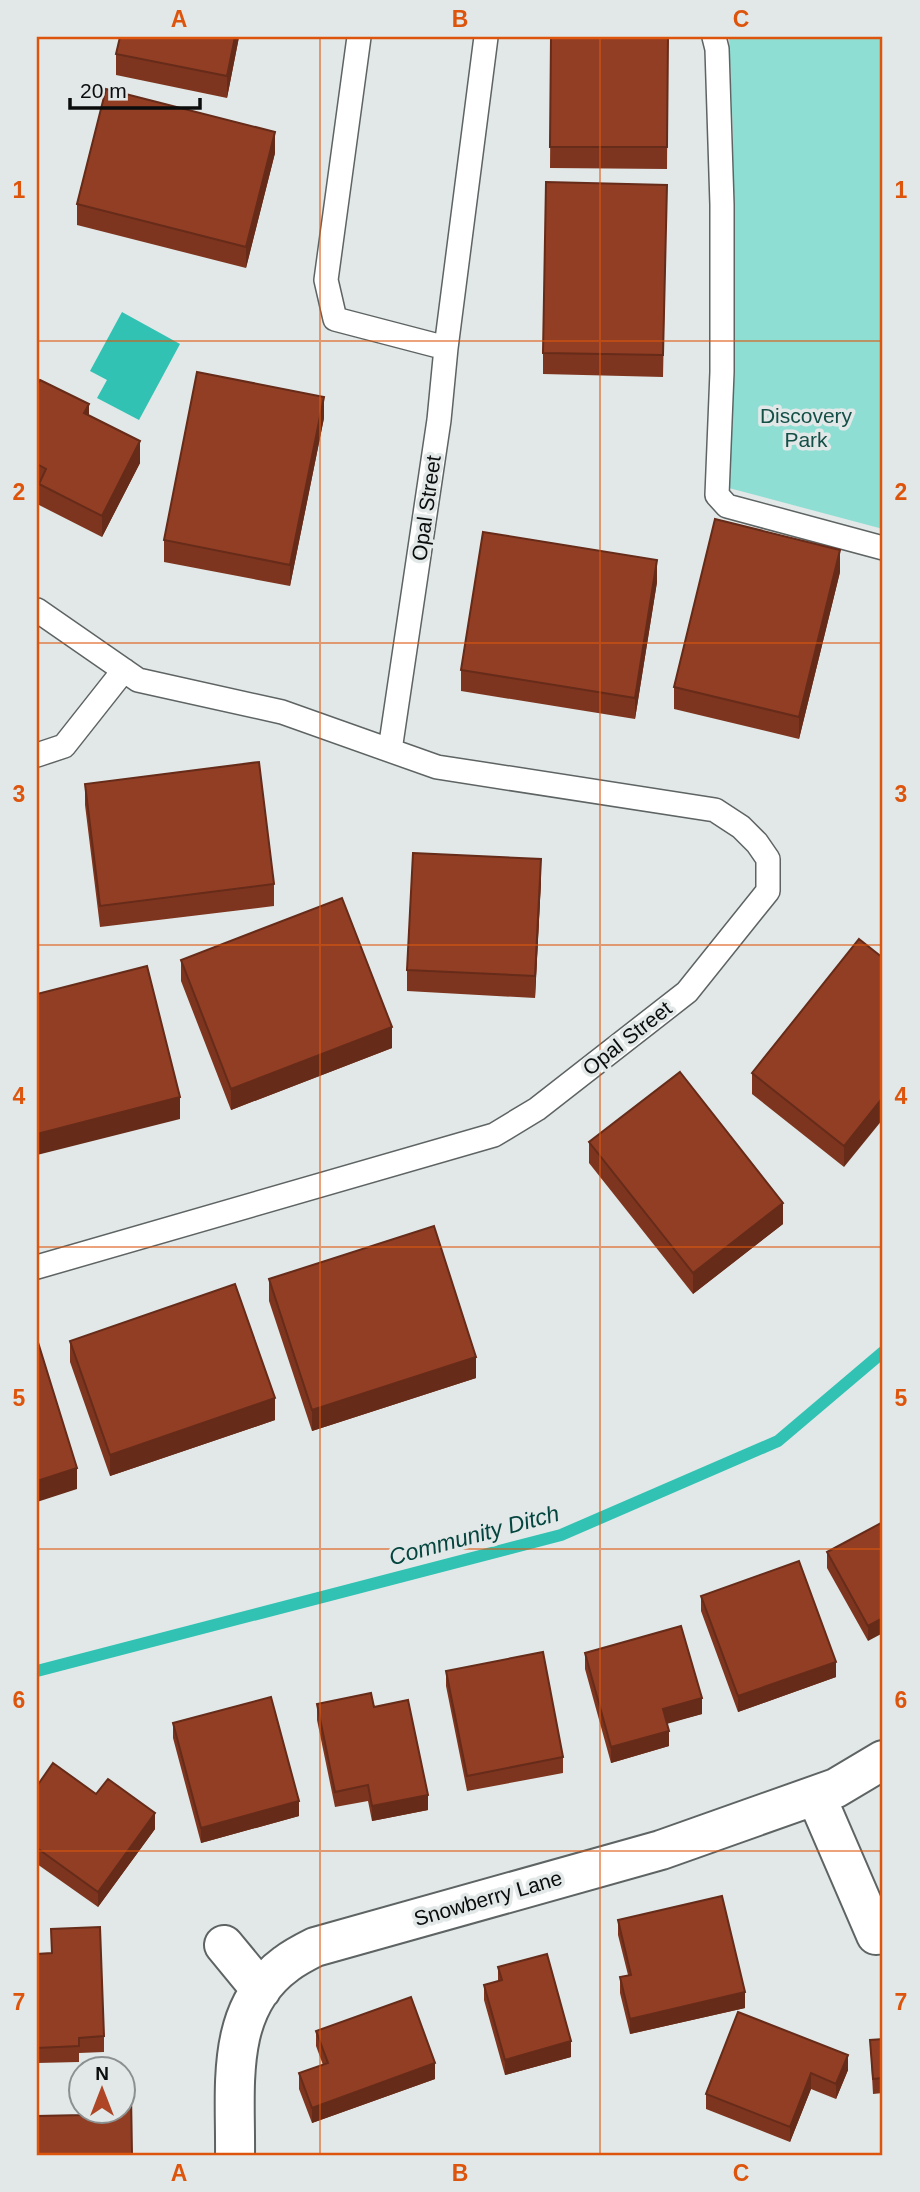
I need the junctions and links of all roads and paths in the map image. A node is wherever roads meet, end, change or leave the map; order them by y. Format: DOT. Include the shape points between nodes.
graph roads {
  1 [pos="359,37"];
  2 [pos="486,37"];
  3 [pos="714,37"];
  4 [pos="446,348"];
  5 [pos="883,548"];
  6 [pos="37,610"];
  7 [pos="124,670"];
  8 [pos="390,750"];
  9 [pos="37,755"];
  10 [pos="37,1267"];
  11 [pos="883,1760"];
  12 [pos="816,1796"];
  13 [pos="876,1935"];
  14 [pos="224,1945"];
  15 [pos="261,1990"];
  16 [pos="235,2155"];
  1 -- 4 [label="lane" via="326,280 335,318"];
  2 -- 4 [label="lane, Opal Street"];
  3 -- 5 [label="lane" via="722,205 717,495 727,506"];
  4 -- 8 [label="lane, Opal Street"];
  6 -- 7 [label="lane, Opal Street"];
  7 -- 8 [label="lane, Opal Street" via="138,680 282,712"];
  7 -- 9 [label="lane" via="64,746"];
  8 -- 10 [label="lane, Opal Street" via="437,767 715,810 741,827 768,859 768,891 687,992 537,1109 494,1135"];
  11 -- 12 [label="street, Snowberry Lane"];
  12 -- 13 [label="street"];
  12 -- 15 [label="street, Snowberry Lane" via="661,1850 314,1947 285,1965"];
  14 -- 15 [label="street"];
  15 -- 16 [label="street, Snowberry Lane" via="247,2012 237,2047"];
}
